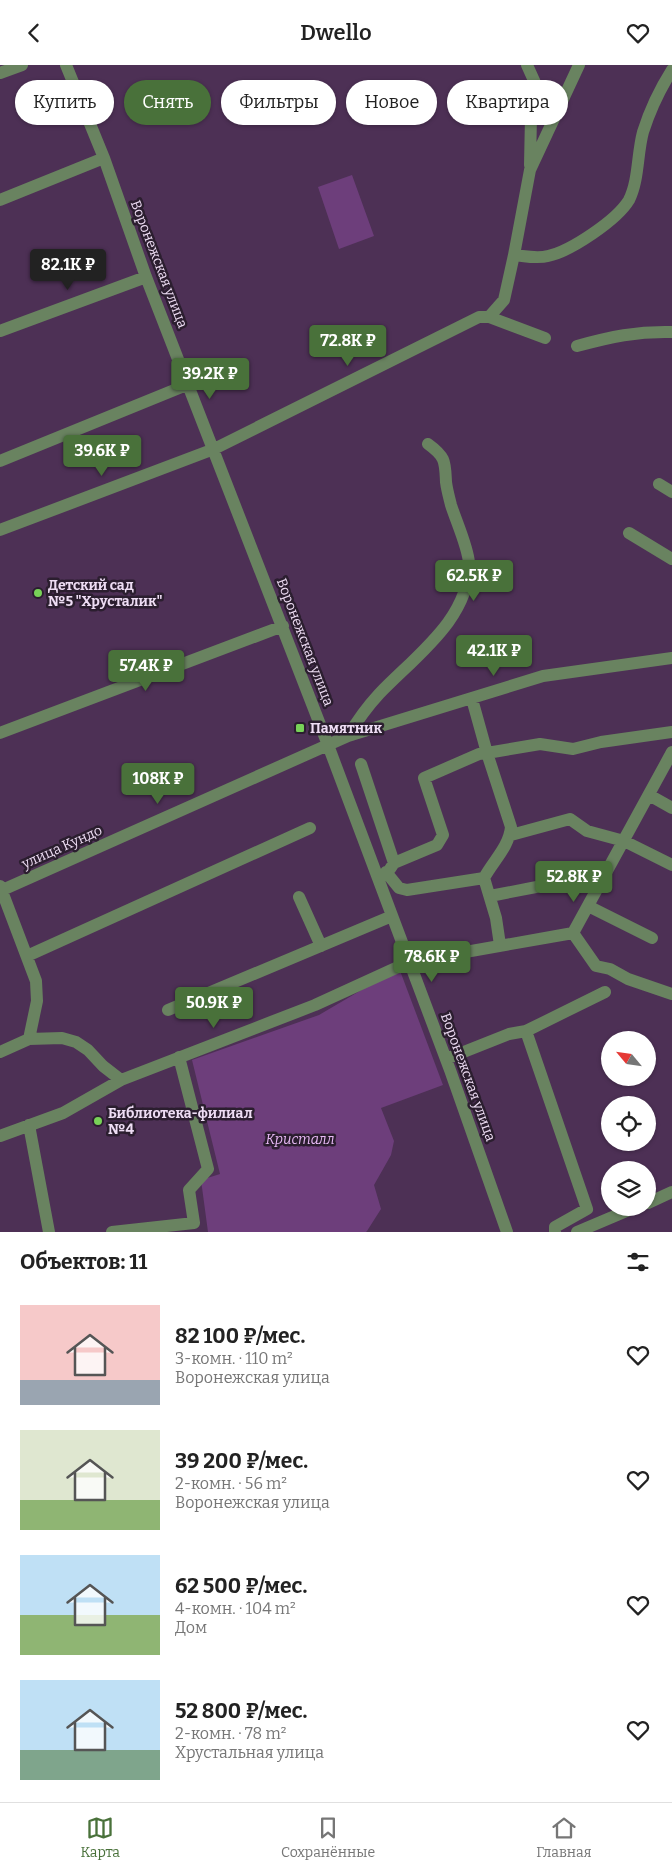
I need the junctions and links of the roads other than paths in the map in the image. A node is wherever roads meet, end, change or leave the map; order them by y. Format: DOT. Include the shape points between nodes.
graph roads {
  1 [pos="22,65"];
  2 [pos="66,65"];
  3 [pos="527,65"];
  4 [pos="579,65"];
  5 [pos="672,70"];
  6 [pos="0,73"];
  7 [pos="104,158"];
  8 [pos="530,170"];
  9 [pos="0,200"];
  10 [pos="514,255"];
  11 [pos="146,277"];
  12 [pos="489,317"];
  13 [pos="0,331"];
  14 [pos="672,333"];
  15 [pos="545,338"];
  16 [pos="577,347"];
  17 [pos="189,384"];
  18 [pos="428,444"];
  19 [pos="214,449"];
  20 [pos="0,461"];
  21 [pos="659,484"];
  22 [pos="672,492"];
  23 [pos="0,530"];
  24 [pos="628,533"];
  25 [pos="672,559"];
  26 [pos="283,626"];
  27 [pos="672,658"];
  28 [pos="472,699"];
  29 [pos="672,732"];
  30 [pos="0,733"];
  31 [pos="348,736"];
  32 [pos="328,745"];
  33 [pos="672,752"];
  34 [pos="486,753"];
  35 [pos="361,764"];
  36 [pos="649,795"];
  37 [pos="672,808"];
  38 [pos="310,828"];
  39 [pos="510,835"];
  40 [pos="624,841"];
  41 [pos="672,865"];
  42 [pos="386,871"];
  43 [pos="484,877"];
  44 [pos="601,883"];
  45 [pos="1,889"];
  46 [pos="490,896"];
  47 [pos="299,897"];
  48 [pos="588,906"];
  49 [pos="392,916"];
  50 [pos="574,933"];
  51 [pos="652,938"];
  52 [pos="321,945"];
  53 [pos="500,945"];
  54 [pos="27,956"];
  55 [pos="409,962"];
  56 [pos="605,992"];
  57 [pos="672,995"];
  58 [pos="168,1010"];
  59 [pos="526,1031"];
  60 [pos="29,1039"];
  61 [pos="0,1052"];
  62 [pos="179,1057"];
  63 [pos="446,1059"];
  64 [pos="122,1080"];
  65 [pos="29,1125"];
  66 [pos="0,1136"];
  67 [pos="672,1192"];
  68 [pos="656,1199"];
  69 [pos="615,1216"];
  70 [pos="49,1232"];
  71 [pos="112,1232"];
  72 [pos="508,1232"];
  73 [pos="555,1232"];
  74 [pos="577,1232"];
  1 -- 6 [label="street"];
  2 -- 7 [label="street, Воронежская улица"];
  3 -- 8 [label="street" via="536,85 531,116"];
  4 -- 8 [label="street"];
  5 -- 10 [label="street" via="643,133 629,199 611,221 581,241 549,256"];
  7 -- 9 [label="street"];
  7 -- 11 [label="street, Воронежская улица"];
  8 -- 10 [label="street"];
  10 -- 12 [label="street" via="504,300"];
  11 -- 13 [label="street"];
  11 -- 17 [label="street, Воронежская улица"];
  12 -- 15 [label="street"];
  12 -- 19 [label="street" via="479,317"];
  14 -- 16 [label="street" via="630,334"];
  17 -- 19 [label="street, Воронежская улица"];
  17 -- 20 [label="street"];
  18 -- 31 [label="street" via="442,455 446,464 448,494 469,561 465,585 450,620 439,635 365,709"];
  19 -- 23 [label="street"];
  19 -- 26 [label="street, Воронежская улица"];
  21 -- 22 [label="street"];
  24 -- 25 [label="street"];
  26 -- 30 [label="street"];
  26 -- 32 [label="street, Воронежская улица"];
  27 -- 28 [label="street, улица Кундо" via="543,676"];
  28 -- 31 [label="street, улица Кундо"];
  28 -- 34 [label="street"];
  29 -- 34 [label="street" via="573,749 540,744"];
  31 -- 32 [label="street, улица Кундо"];
  32 -- 42 [label="street, Воронежская улица"];
  32 -- 45 [label="street, улица Кундо"];
  33 -- 36 [label="street"];
  34 -- 39 [label="street" via="511,827"];
  34 -- 42 [label="street" via="424,778 443,835 437,845"];
  35 -- 42 [label="street"];
  36 -- 37 [label="street"];
  36 -- 40 [label="street"];
  38 -- 54 [label="street"];
  39 -- 40 [label="street" via="570,819 587,831"];
  39 -- 43 [label="street" via="505,848"];
  40 -- 41 [label="street"];
  40 -- 44 [label="street"];
  42 -- 43 [label="street" via="399,888 407,890"];
  42 -- 49 [label="street, Воронежская улица"];
  43 -- 46 [label="street"];
  44 -- 46 [label="street" via="562,882"];
  44 -- 48 [label="street"];
  45 -- 54 [label="street"];
  46 -- 53 [label="street"];
  47 -- 52 [label="street"];
  48 -- 50 [label="street"];
  48 -- 51 [label="street"];
  49 -- 52 [label="street"];
  49 -- 55 [label="street, Воронежская улица"];
  50 -- 53 [label="street"];
  50 -- 57 [label="street" via="596,966"];
  52 -- 58 [label="street"];
  53 -- 55 [label="street"];
  54 -- 60 [label="street" via="36,981 37,1001"];
  55 -- 62 [label="street" via="315,1005"];
  55 -- 63 [label="street, Воронежская улица"];
  56 -- 59 [label="street"];
  59 -- 63 [label="street" via="509,1034"];
  59 -- 73 [label="street" via="587,1209 555,1227"];
  60 -- 61 [label="street"];
  60 -- 64 [label="street" via="62,1038 76,1042"];
  62 -- 64 [label="street"];
  62 -- 71 [label="street" via="208,1169 189,1190 194,1223"];
  63 -- 72 [label="street, Воронежская улица"];
  64 -- 65 [label="street" via="64,1113"];
  65 -- 66 [label="street"];
  65 -- 70 [label="street"];
  67 -- 68 [label="street"];
  69 -- 74 [label="street"];
}
